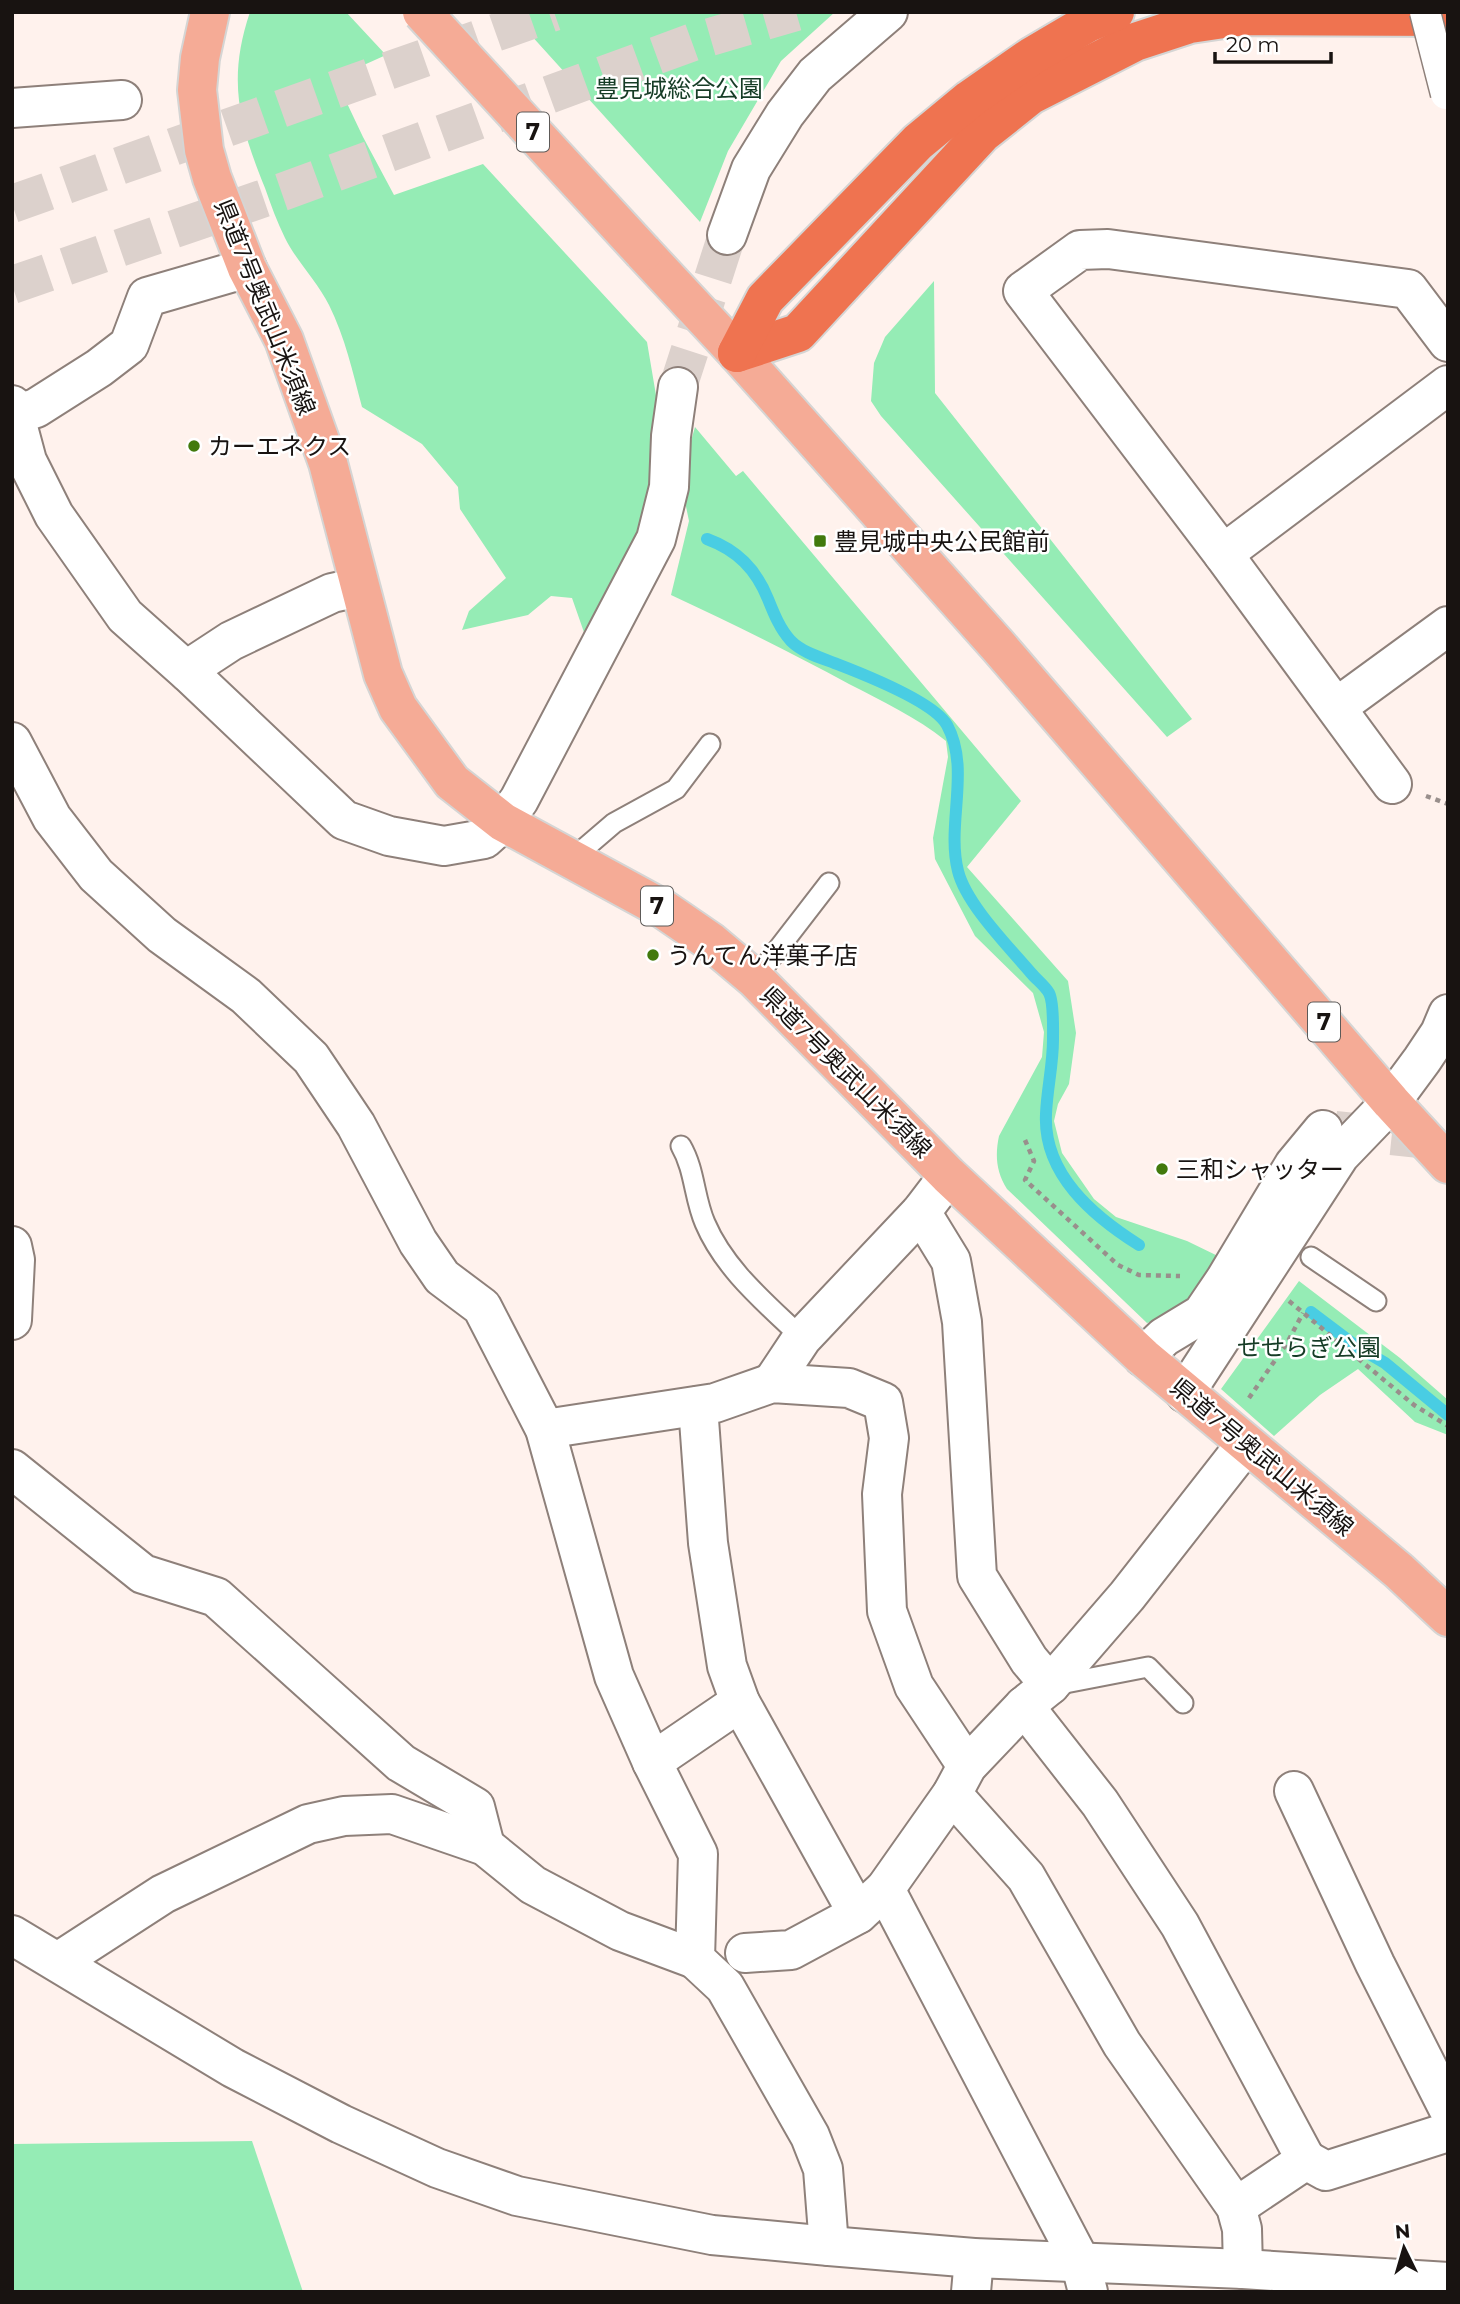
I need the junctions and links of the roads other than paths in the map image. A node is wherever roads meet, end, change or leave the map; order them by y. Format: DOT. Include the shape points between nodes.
graph roads {
  1 [pos="210,12"];
  2 [pos="422,12"];
  3 [pos="888,12"];
  4 [pos="1115,12"];
  5 [pos="1425,12"];
  6 [pos="1448,17"];
  7 [pos="1446,94"];
  8 [pos="122,100"];
  9 [pos="12,108"];
  10 [pos="727,235"];
  11 [pos="247,268"];
  12 [pos="1448,342"];
  13 [pos="737,353"];
  14 [pos="1448,385"];
  15 [pos="678,387"];
  16 [pos="14,410"];
  17 [pos="1223,554"];
  18 [pos="359,587"];
  19 [pos="1448,626"];
  20 [pos="189,673"];
  21 [pos="1337,707"];
  22 [pos="12,742"];
  23 [pos="710,744"];
  24 [pos="1392,784"];
  25 [pos="503,822"];
  26 [pos="572,859"];
  27 [pos="829,883"];
  28 [pos="755,979"];
  29 [pos="1448,1014"];
  30 [pos="1391,1102"];
  31 [pos="1323,1130"];
  32 [pos="681,1146"];
  33 [pos="1448,1164"];
  34 [pos="948,1175"];
  35 [pos="921,1212"];
  36 [pos="12,1246"];
  37 [pos="1311,1257"];
  38 [pos="1376,1301"];
  39 [pos="12,1320"];
  40 [pos="802,1338"];
  41 [pos="1143,1357"];
  42 [pos="772,1382"];
  43 [pos="1185,1393"];
  44 [pos="698,1406"];
  45 [pos="545,1429"];
  46 [pos="1246,1444"];
  47 [pos="12,1469"];
  48 [pos="1448,1616"];
  49 [pos="1037,1696"];
  50 [pos="740,1702"];
  51 [pos="1183,1703"];
  52 [pos="652,1762"];
  53 [pos="959,1780"];
  54 [pos="1294,1791"];
  55 [pos="485,1846"];
  56 [pos="871,1901"];
  57 [pos="12,1935"];
  58 [pos="745,1953"];
  59 [pos="695,1959"];
  60 [pos="58,1962"];
  61 [pos="1448,2108"];
  62 [pos="1448,2132"];
  63 [pos="1306,2160"];
  64 [pos="1236,2207"];
  65 [pos="829,2246"];
  66 [pos="1242,2269"];
  67 [pos="972,2275"];
  68 [pos="1084,2276"];
  69 [pos="1307,2282"];
  70 [pos="1448,2282"];
  71 [pos="1391,2285"];
  1 -- 11 [label="main road, 県道7号奥武山米須線 / 7" via="200,58 199,119 212,178"];
  2 -- 13 [label="main road, 7, bridge"];
  3 -- 10 [label="street" via="815,75 785,114 751,169"];
  4 -- 13 [label="highway" via="1032,56 918,142 765,299"];
  5 -- 7 [label="street, bridge"];
  6 -- 13 [label="highway" via="1244,16 1190,24 1135,42 1031,95 982,134 798,333"];
  8 -- 9 [label="street"];
  11 -- 16 [label="street" via="147,297 129,345 36,408"];
  11 -- 18 [label="main road, 県道7号奥武山米須線 / 7" via="284,340 328,463"];
  12 -- 17 [label="street" via="1408,289 1108,248 1080,250 1023,291"];
  13 -- 30 [label="main road, 7" via="999,647"];
  14 -- 17 [label="street"];
  15 -- 25 [label="street" via="669,487 656,539"];
  16 -- 20 [label="street" via="27,461 54,515 125,616"];
  17 -- 21 [label="street"];
  18 -- 20 [label="street" via="332,593 231,641"];
  18 -- 25 [label="main road, 県道7号奥武山米須線 / 7" via="383,674 398,708 452,782"];
  19 -- 21 [label="street"];
  20 -- 25 [label="street" via="344,820 389,836 444,846 484,839"];
  21 -- 24 [label="street"];
  22 -- 45 [label="street" via="52,818 96,875 162,935 246,996 311,1058 356,1125 418,1242 442,1276 482,1307"];
  23 -- 26 [label="lane" via="676,789 614,823"];
  25 -- 26 [label="main road, 県道7号奥武山米須線 / 7"];
  26 -- 28 [label="main road, 県道7号奥武山米須線 / 7" via="663,909"];
  27 -- 28 [label="lane"];
  28 -- 34 [label="main road, 県道7号奥武山米須線 / 7"];
  29 -- 30 [label="street" via="1440,1033"];
  30 -- 33 [label="main road, 7"];
  30 -- 43 [label="street" via="1340,1155"];
  31 -- 41 [label="street" via="1294,1165 1265,1226 1202,1314 1164,1337"];
  32 -- 40 [label="lane" via="690,1162 705,1223 723,1258"];
  34 -- 35 [label="street"];
  34 -- 41 [label="main road, 県道7号奥武山米須線 / 7"];
  35 -- 40 [label="street"];
  35 -- 49 [label="street" via="951,1261 962,1322 977,1576 1029,1660"];
  36 -- 39 [label="street"];
  37 -- 38 [label="lane"];
  40 -- 42 [label="street"];
  41 -- 43 [label="main road, 県道7号奥武山米須線 / 7"];
  42 -- 44 [label="street"];
  42 -- 53 [label="street" via="849,1388 883,1402 890,1438 882,1494 887,1611 914,1686"];
  43 -- 46 [label="main road, 県道7号奥武山米須線 / 7"];
  44 -- 45 [label="street"];
  44 -- 50 [label="street" via="710,1557 727,1666"];
  45 -- 52 [label="street" via="614,1676"];
  46 -- 48 [label="main road, 県道7号奥武山米須線 / 7"];
  46 -- 49 [label="street" via="1126,1596"];
  47 -- 55 [label="street" via="143,1574 216,1597 401,1763 475,1807"];
  49 -- 51 [label="lane" via="1148,1667"];
  49 -- 53 [label="street"];
  49 -- 63 [label="street" via="1180,1925"];
  50 -- 52 [label="street"];
  50 -- 56 [label="street"];
  52 -- 59 [label="street" via="698,1854"];
  53 -- 56 [label="street"];
  53 -- 64 [label="street" via="1026,1877 1122,2044"];
  54 -- 61 [label="street"];
  55 -- 59 [label="street" via="533,1885 609,1926"];
  55 -- 60 [label="street" via="392,1814 344,1816 308,1824 163,1894"];
  56 -- 58 [label="street" via="791,1950"];
  56 -- 68 [label="street"];
  57 -- 60 [label="street"];
  59 -- 65 [label="street" via="725,1987 810,2136 822,2169"];
  60 -- 65 [label="street" via="233,2068 436,2168 517,2196 601,2214 712,2235"];
  62 -- 63 [label="street" via="1326,2171"];
  63 -- 64 [label="street"];
  64 -- 66 [label="street" via="1242,2229"];
  65 -- 67 [label="street"];
  66 -- 68 [label="street"];
  66 -- 69 [label="street"];
  67 -- 68 [label="street"];
  69 -- 71 [label="street"];
  70 -- 71 [label="street"];
}
